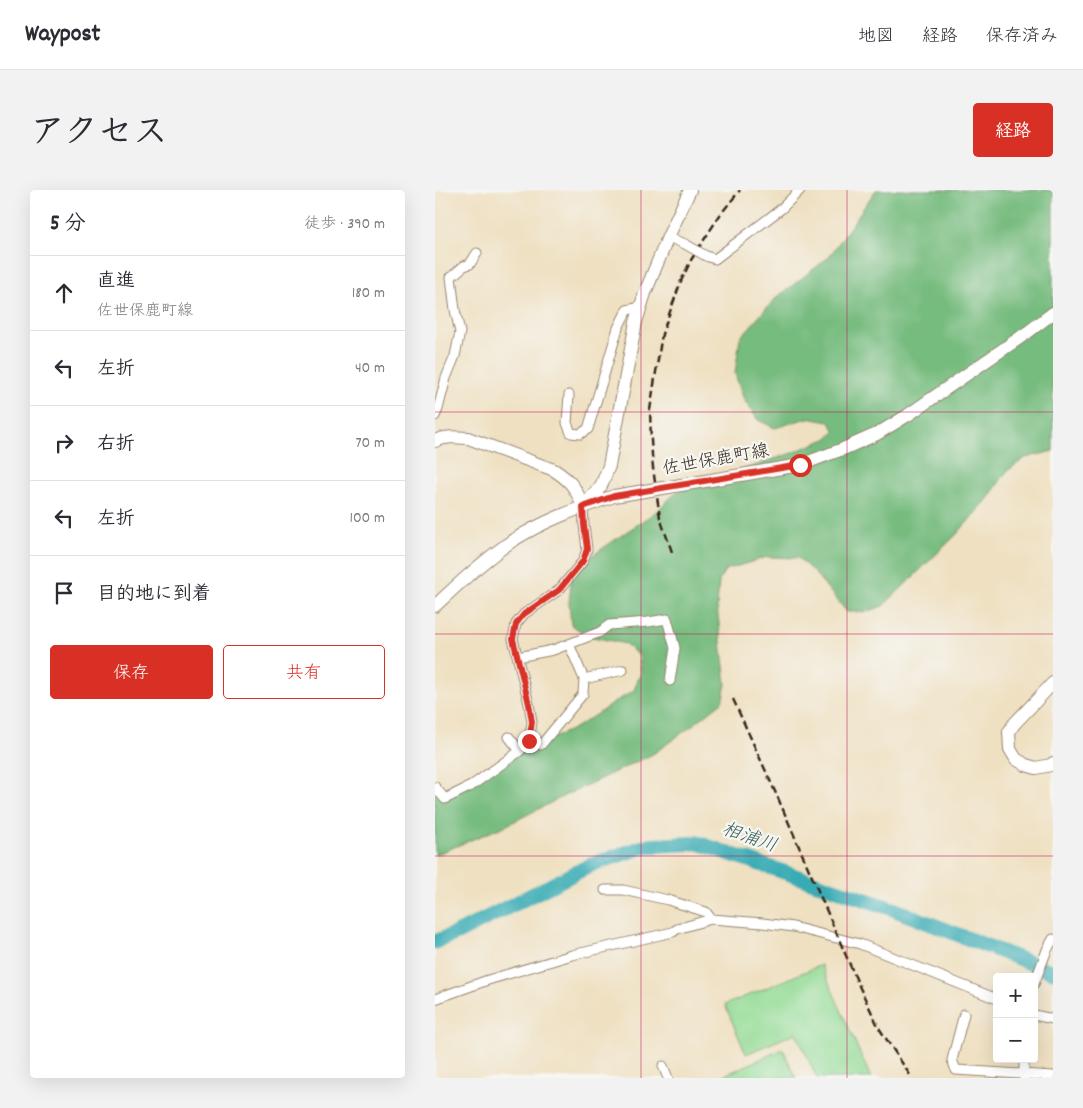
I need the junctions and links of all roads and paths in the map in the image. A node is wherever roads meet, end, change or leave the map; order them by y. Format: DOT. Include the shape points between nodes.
graph roads {
  1 [pos="690,190"];
  2 [pos="800,190"];
  3 [pos="668,237"];
  4 [pos="477,253"];
  5 [pos="641,307"];
  6 [pos="1053,312"];
  7 [pos="569,395"];
  8 [pos="438,396"];
  9 [pos="435,416"];
  10 [pos="435,441"];
  11 [pos="583,507"];
  12 [pos="435,606"];
  13 [pos="569,644"];
  14 [pos="518,657"];
  15 [pos="623,670"];
  16 [pos="584,679"];
  17 [pos="669,681"];
  18 [pos="1053,683"];
  19 [pos="509,738"];
  20 [pos="529,741"];
  21 [pos="520,751"];
  22 [pos="1053,763"];
  23 [pos="435,787"];
  24 [pos="605,890"];
  25 [pos="711,919"];
  26 [pos="1053,939"];
  27 [pos="1038,974"];
  28 [pos="993,997"];
  29 [pos="435,999"];
  30 [pos="964,1014"];
  31 [pos="1038,1015"];
  32 [pos="1053,1018"];
  33 [pos="1024,1063"];
  34 [pos="663,1066"];
  35 [pos="1024,1076"];
  36 [pos="1053,1076"];
  37 [pos="669,1078"];
  1 -- 3 [label="main road"];
  2 -- 3 [label="street, bridge" via="781,209 715,259"];
  3 -- 5 [label="main road"];
  4 -- 8 [label="street" via="470,264 451,277 460,332 455,356"];
  5 -- 7 [label="street" via="627,310 622,319 588,429 580,434 571,433 567,423"];
  5 -- 11 [label="main road" via="609,466 601,486"];
  6 -- 11 [label="main road, 佐世保鹿町線, bridge" via="916,410 843,450 800,465 614,496"];
  8 -- 9 [label="street"];
  10 -- 11 [label="main road" via="453,436 468,438 554,470 566,477"];
  11 -- 12 [label="main road, 佐世保鹿町線" via="512,541 470,573"];
  11 -- 14 [label="street" via="587,549 583,561 559,590 524,614 516,624 513,639"];
  13 -- 14 [label="street"];
  13 -- 16 [label="street"];
  13 -- 17 [label="street" via="609,625 667,619 675,648 675,667"];
  14 -- 20 [label="street" via="532,722"];
  15 -- 16 [label="street"];
  16 -- 20 [label="street" via="583,694 541,745"];
  18 -- 22 [label="main road" via="1009,732 1010,750 1016,759 1036,768"];
  19 -- 21 [label="street"];
  20 -- 21 [label="street"];
  21 -- 23 [label="street" via="471,786 445,799"];
  24 -- 25 [label="street" via="623,890 668,900 706,912"];
  25 -- 28 [label="street" via="793,927 860,944"];
  25 -- 29 [label="street" via="673,932 572,955"];
  26 -- 27 [label="street"];
  30 -- 35 [label="street" via="952,1060 956,1070"];
  31 -- 32 [label="street"];
  33 -- 35 [label="street"];
  34 -- 37 [label="street"];
  35 -- 36 [label="street"];
}
